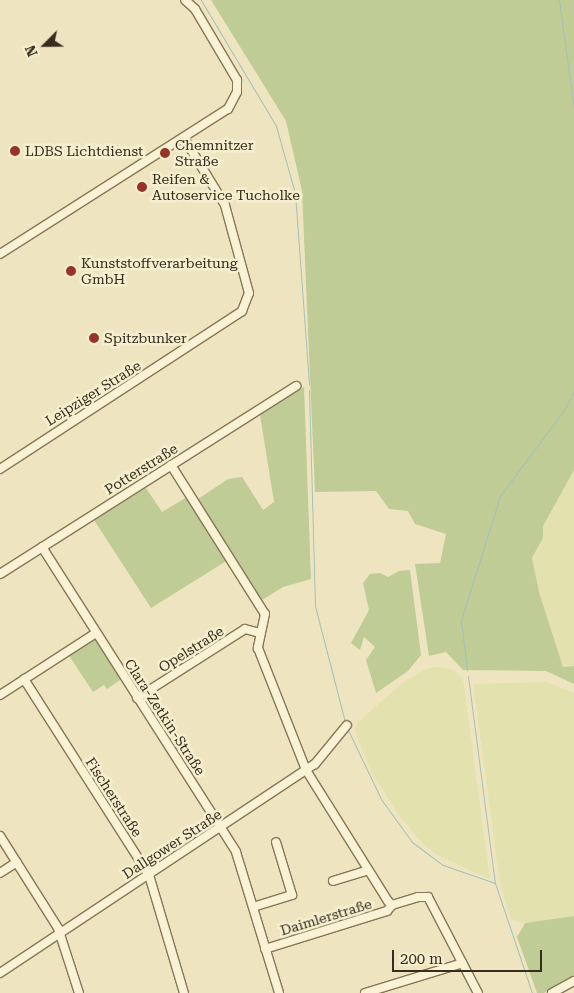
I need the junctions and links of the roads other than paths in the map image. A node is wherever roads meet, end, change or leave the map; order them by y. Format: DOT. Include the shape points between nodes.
graph roads {
  1 [pos="185,0"];
  2 [pos="184,138"];
  3 [pos="0,254"];
  4 [pos="296,386"];
  5 [pos="171,465"];
  6 [pos="0,469"];
  7 [pos="42,547"];
  8 [pos="0,574"];
  9 [pos="96,633"];
  10 [pos="260,633"];
  11 [pos="24,679"];
  12 [pos="0,695"];
  13 [pos="137,698"];
  14 [pos="348,725"];
  15 [pos="306,770"];
  16 [pos="221,827"];
  17 [pos="0,836"];
  18 [pos="276,842"];
  19 [pos="16,862"];
  20 [pos="368,870"];
  21 [pos="0,873"];
  22 [pos="148,875"];
  23 [pos="333,881"];
  24 [pos="392,905"];
  25 [pos="253,907"];
  26 [pos="60,934"];
  27 [pos="265,949"];
  28 [pos="463,963"];
  29 [pos="0,973"];
  30 [pos="574,981"];
  31 [pos="392,989"];
  32 [pos="79,993"];
  33 [pos="184,993"];
  34 [pos="278,993"];
  35 [pos="365,993"];
  36 [pos="478,993"];
  37 [pos="552,993"];
  1 -- 2 [label="street" via="195,9 237,80 237,92 228,109"];
  2 -- 3 [label="street"];
  2 -- 6 [label="street, Leipziger Straße" via="225,205 249,293 242,312"];
  4 -- 5 [label="street, Potterstraße"];
  5 -- 7 [label="street, Potterstraße"];
  5 -- 10 [label="street" via="265,614"];
  7 -- 8 [label="street, Potterstraße"];
  7 -- 9 [label="street, Clara-Zetkin-Straße"];
  9 -- 11 [label="street"];
  9 -- 13 [label="street, Clara-Zetkin-Straße"];
  10 -- 13 [label="street, Opelstraße" via="245,629"];
  10 -- 15 [label="street" via="258,648"];
  11 -- 12 [label="street"];
  11 -- 22 [label="street, Fischerstraße"];
  13 -- 16 [label="street, Clara-Zetkin-Straße"];
  14 -- 15 [label="street, Dallgower Straße" via="322,757"];
  15 -- 16 [label="street, Dallgower Straße"];
  15 -- 20 [label="street"];
  16 -- 22 [label="street, Dallgower Straße"];
  16 -- 25 [label="street, Clara-Zetkin-Straße" via="236,852"];
  17 -- 19 [label="street"];
  18 -- 25 [label="street" via="292,895"];
  19 -- 21 [label="street"];
  19 -- 26 [label="street"];
  20 -- 23 [label="street"];
  20 -- 24 [label="street"];
  22 -- 26 [label="street, Dallgower Straße"];
  22 -- 33 [label="street, Fischerstraße"];
  24 -- 27 [label="street, Daimlerstraße" via="387,911"];
  24 -- 28 [label="street, Daimlerstraße" via="418,896 428,897"];
  25 -- 27 [label="street, Clara-Zetkin-Straße"];
  26 -- 29 [label="street, Dallgower Straße"];
  26 -- 32 [label="street"];
  27 -- 34 [label="street, Clara-Zetkin-Straße"];
  28 -- 31 [label="street"];
  28 -- 36 [label="street"];
  30 -- 37 [label="street"];
  31 -- 35 [label="street"];
}
